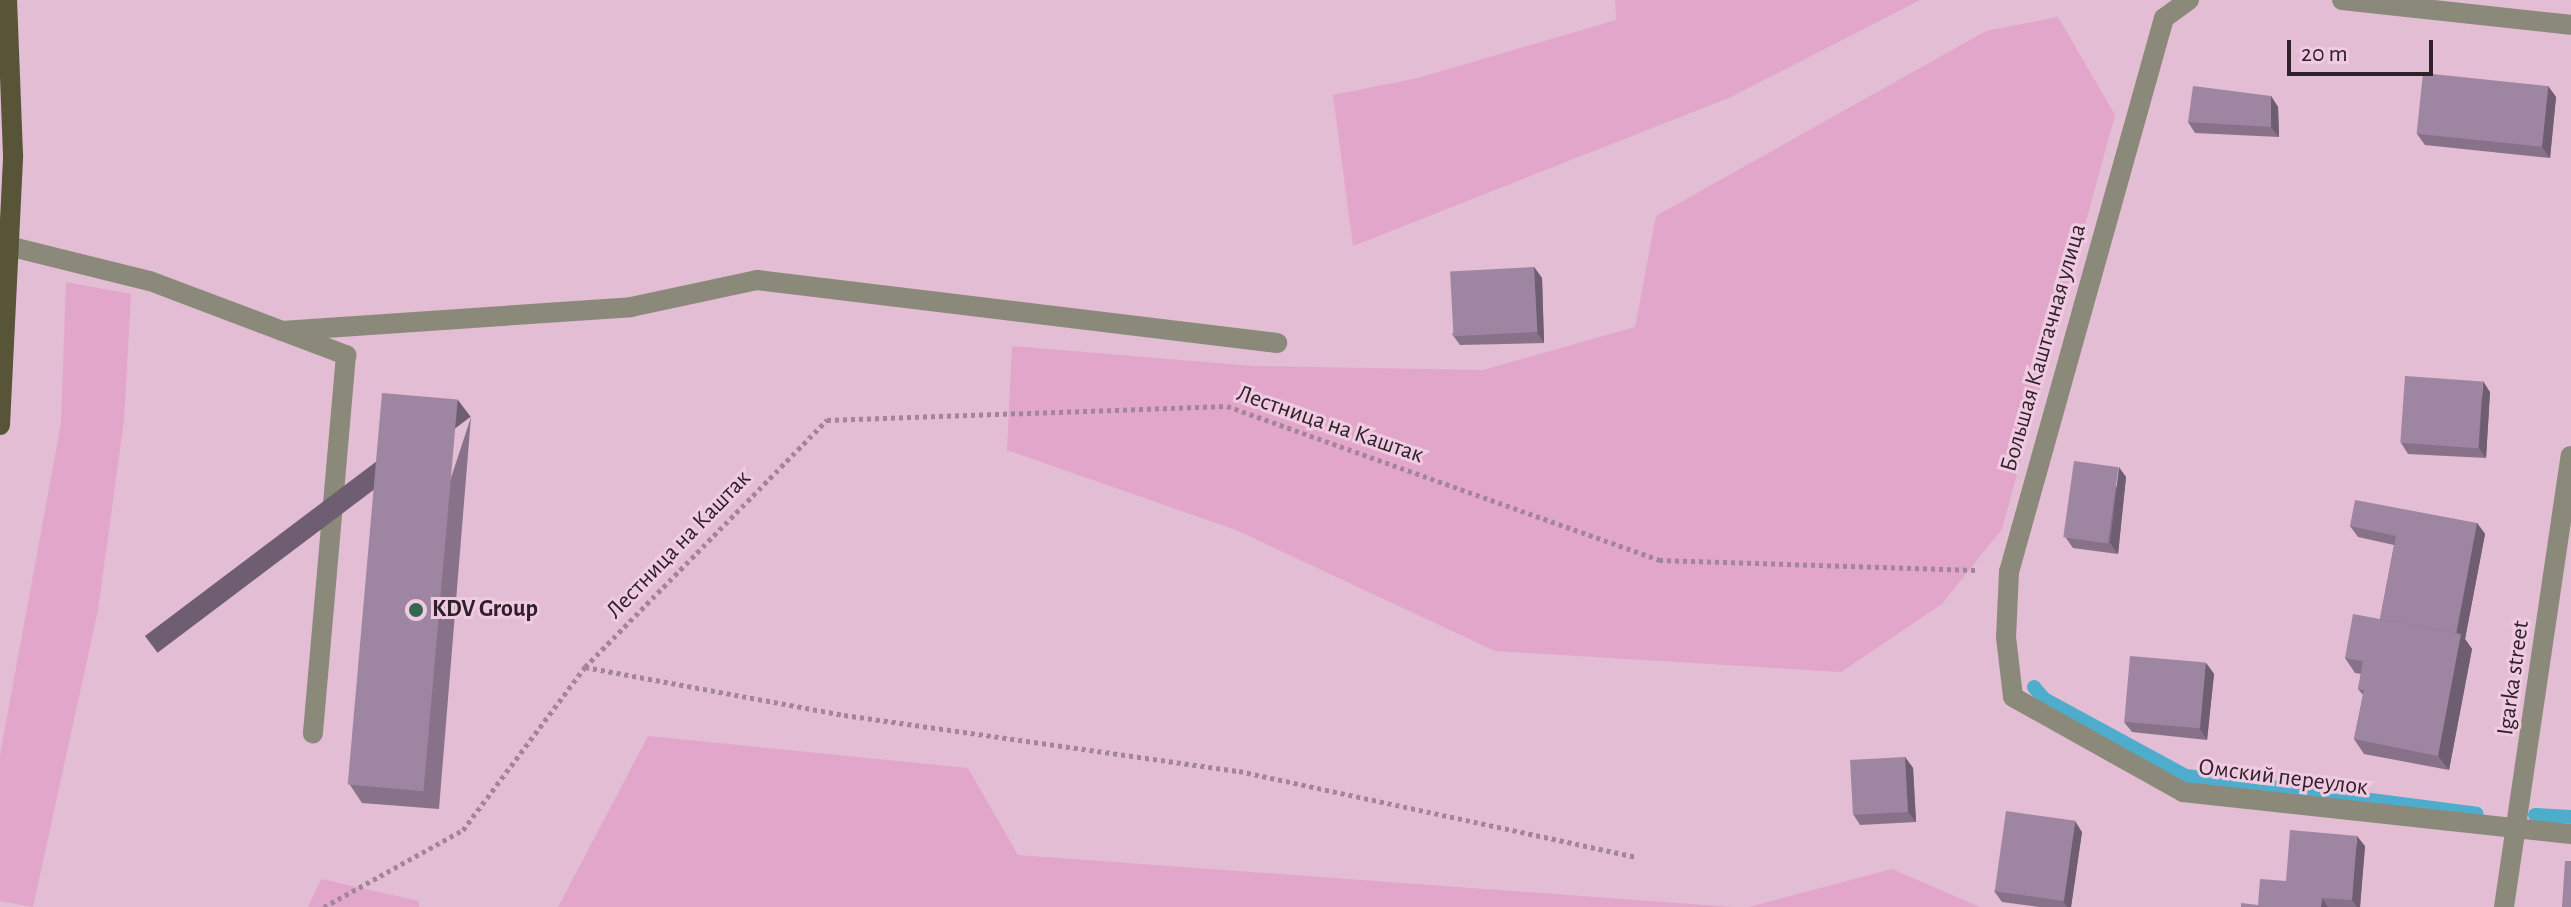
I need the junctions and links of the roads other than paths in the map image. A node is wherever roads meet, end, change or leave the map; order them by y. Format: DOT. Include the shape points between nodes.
graph roads {
  1 [pos="7,0"];
  2 [pos="2189,0"];
  3 [pos="2342,0"];
  4 [pos="2571,25"];
  5 [pos="4,245"];
  6 [pos="282,331"];
  7 [pos="1277,343"];
  8 [pos="0,425"];
  9 [pos="2571,456"];
  10 [pos="2013,697"];
  11 [pos="313,734"];
  12 [pos="2519,831"];
  13 [pos="2571,834"];
  14 [pos="2504,907"];
  1 -- 5 [label="main road" via="13,155"];
  2 -- 10 [label="street, Большая Каштачная улица" via="2164,18 2009,572 2006,637"];
  3 -- 4 [label="street"];
  5 -- 6 [label="street" via="150,281"];
  5 -- 8 [label="main road"];
  6 -- 7 [label="street" via="631,307 757,280"];
  6 -- 11 [label="street" via="346,355"];
  9 -- 12 [label="street, Igarka street"];
  10 -- 12 [label="street, Омский переулок" via="2183,792"];
  12 -- 13 [label="street, Омский переулок"];
  12 -- 14 [label="street, Igarka street"];
}
